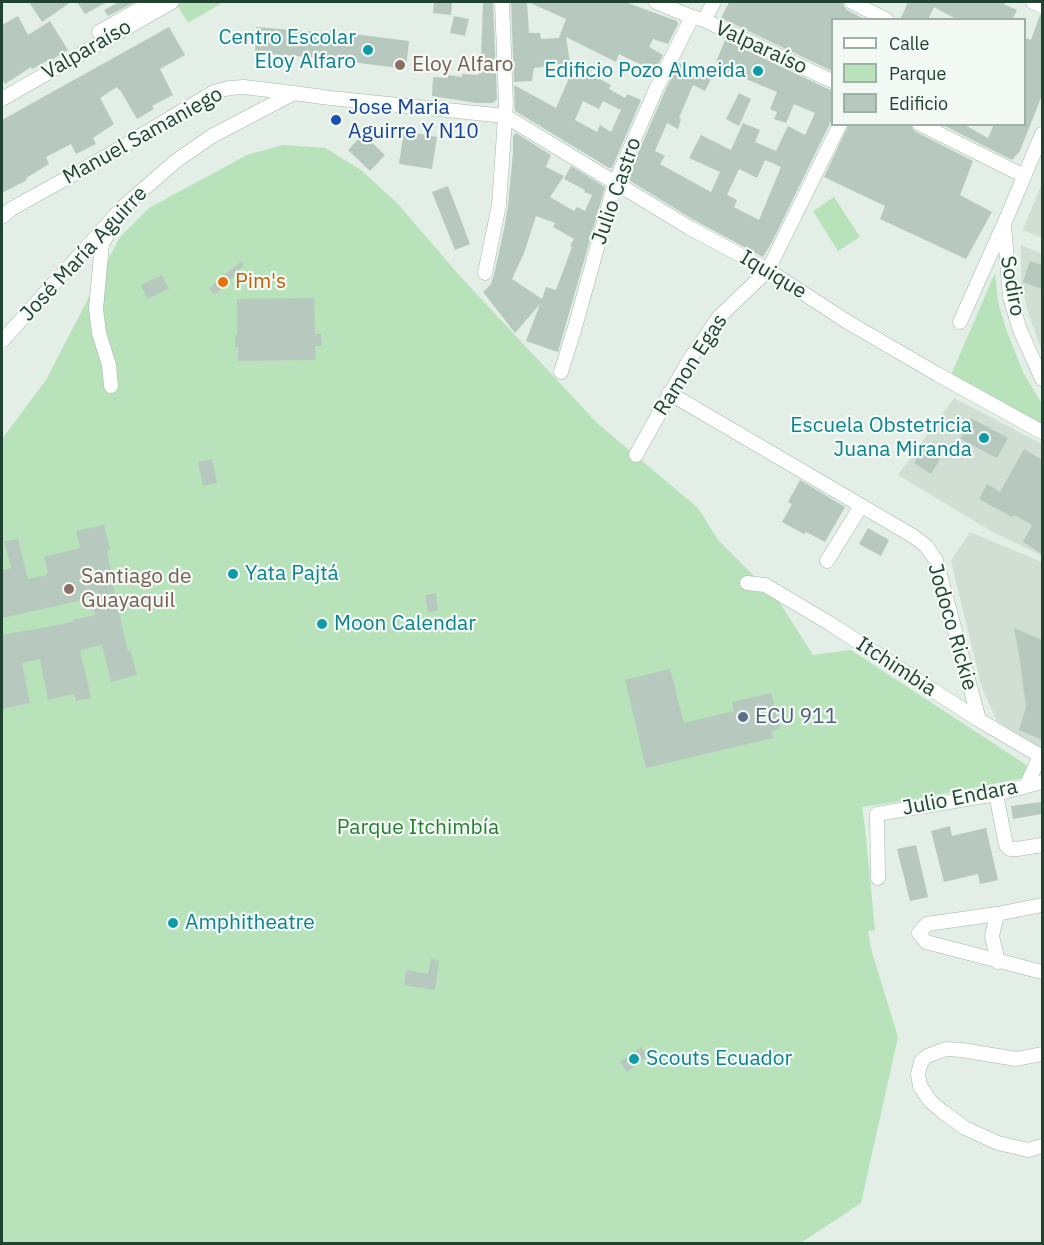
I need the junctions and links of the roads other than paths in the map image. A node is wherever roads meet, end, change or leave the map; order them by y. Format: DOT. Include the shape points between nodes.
graph roads {
  1 [pos="152,2"];
  2 [pos="172,2"];
  3 [pos="502,2"];
  4 [pos="656,2"];
  5 [pos="714,2"];
  6 [pos="852,2"];
  7 [pos="1033,2"];
  8 [pos="1042,6"];
  9 [pos="885,18"];
  10 [pos="698,19"];
  11 [pos="831,81"];
  12 [pos="2,90"];
  13 [pos="294,93"];
  14 [pos="2,99"];
  15 [pos="505,116"];
  16 [pos="839,126"];
  17 [pos="924,126"];
  18 [pos="1042,134"];
  19 [pos="1024,176"];
  20 [pos="615,183"];
  21 [pos="123,207"];
  22 [pos="2,217"];
  23 [pos="1004,224"];
  24 [pos="768,270"];
  25 [pos="485,273"];
  26 [pos="960,322"];
  27 [pos="2,341"];
  28 [pos="561,372"];
  29 [pos="1042,380"];
  30 [pos="111,386"];
  31 [pos="669,393"];
  32 [pos="1042,432"];
  33 [pos="636,455"];
  34 [pos="861,506"];
  35 [pos="827,561"];
  36 [pos="747,583"];
  37 [pos="979,720"];
  38 [pos="1041,756"];
  39 [pos="1042,782"];
  40 [pos="1026,786"];
  41 [pos="996,794"];
  42 [pos="1042,845"];
  43 [pos="878,878"];
  44 [pos="1042,905"];
  45 [pos="997,914"];
  46 [pos="998,962"];
  47 [pos="1042,972"];
  48 [pos="1042,1054"];
  49 [pos="1042,1146"];
  1 -- 12 [label="street, Valparaíso"];
  2 -- 14 [label="street, Valparaíso"];
  3 -- 15 [label="street"];
  4 -- 10 [label="street, Valparaíso"];
  5 -- 10 [label="street, Julio Castro"];
  6 -- 9 [label="street"];
  7 -- 8 [label="street"];
  10 -- 11 [label="street, Valparaíso"];
  10 -- 20 [label="street, Julio Castro" via="656,89"];
  13 -- 15 [label="street"];
  13 -- 21 [label="street, José María Aguirre" via="212,136"];
  13 -- 22 [label="street, Manuel Samaniego" via="244,87 214,92"];
  15 -- 20 [label="street, Iquique"];
  15 -- 25 [label="street" via="499,205"];
  16 -- 24 [label="street, Ramon Egas"];
  17 -- 19 [label="street"];
  18 -- 19 [label="street, Sodiro"];
  19 -- 23 [label="street, Sodiro"];
  20 -- 24 [label="street, Iquique"];
  20 -- 28 [label="street, Julio Castro"];
  21 -- 27 [label="street, José María Aguirre"];
  21 -- 30 [label="street" via="102,244 96,299"];
  23 -- 26 [label="street, Sodiro"];
  23 -- 29 [label="street, Sodiro" via="1010,297"];
  24 -- 31 [label="street, Ramon Egas" via="719,317"];
  24 -- 32 [label="street, Iquique" via="846,321"];
  31 -- 33 [label="street, Ramon Egas"];
  31 -- 34 [label="street, Jodoco Rickie"];
  34 -- 35 [label="street"];
  34 -- 37 [label="street, Jodoco Rickie" via="913,536 936,560"];
  36 -- 37 [label="street, Itchimbia" via="765,585"];
  37 -- 38 [label="street, Itchimbia"];
  38 -- 40 [label="street"];
  39 -- 40 [label="street, Julio Endara"];
  40 -- 41 [label="street, Julio Endara"];
  41 -- 42 [label="street" via="1006,845 1010,849"];
  41 -- 43 [label="street, Julio Endara" via="877,814"];
  44 -- 45 [label="street"];
  45 -- 46 [label="street" via="992,936"];
  45 -- 46 [label="street" via="927,924 919,933 926,942"];
  46 -- 47 [label="street"];
  48 -- 49 [label="street" via="1016,1059 946,1049 927,1056 918,1074 920,1086 930,1101 965,1128 998,1143 1028,1150"];
}
